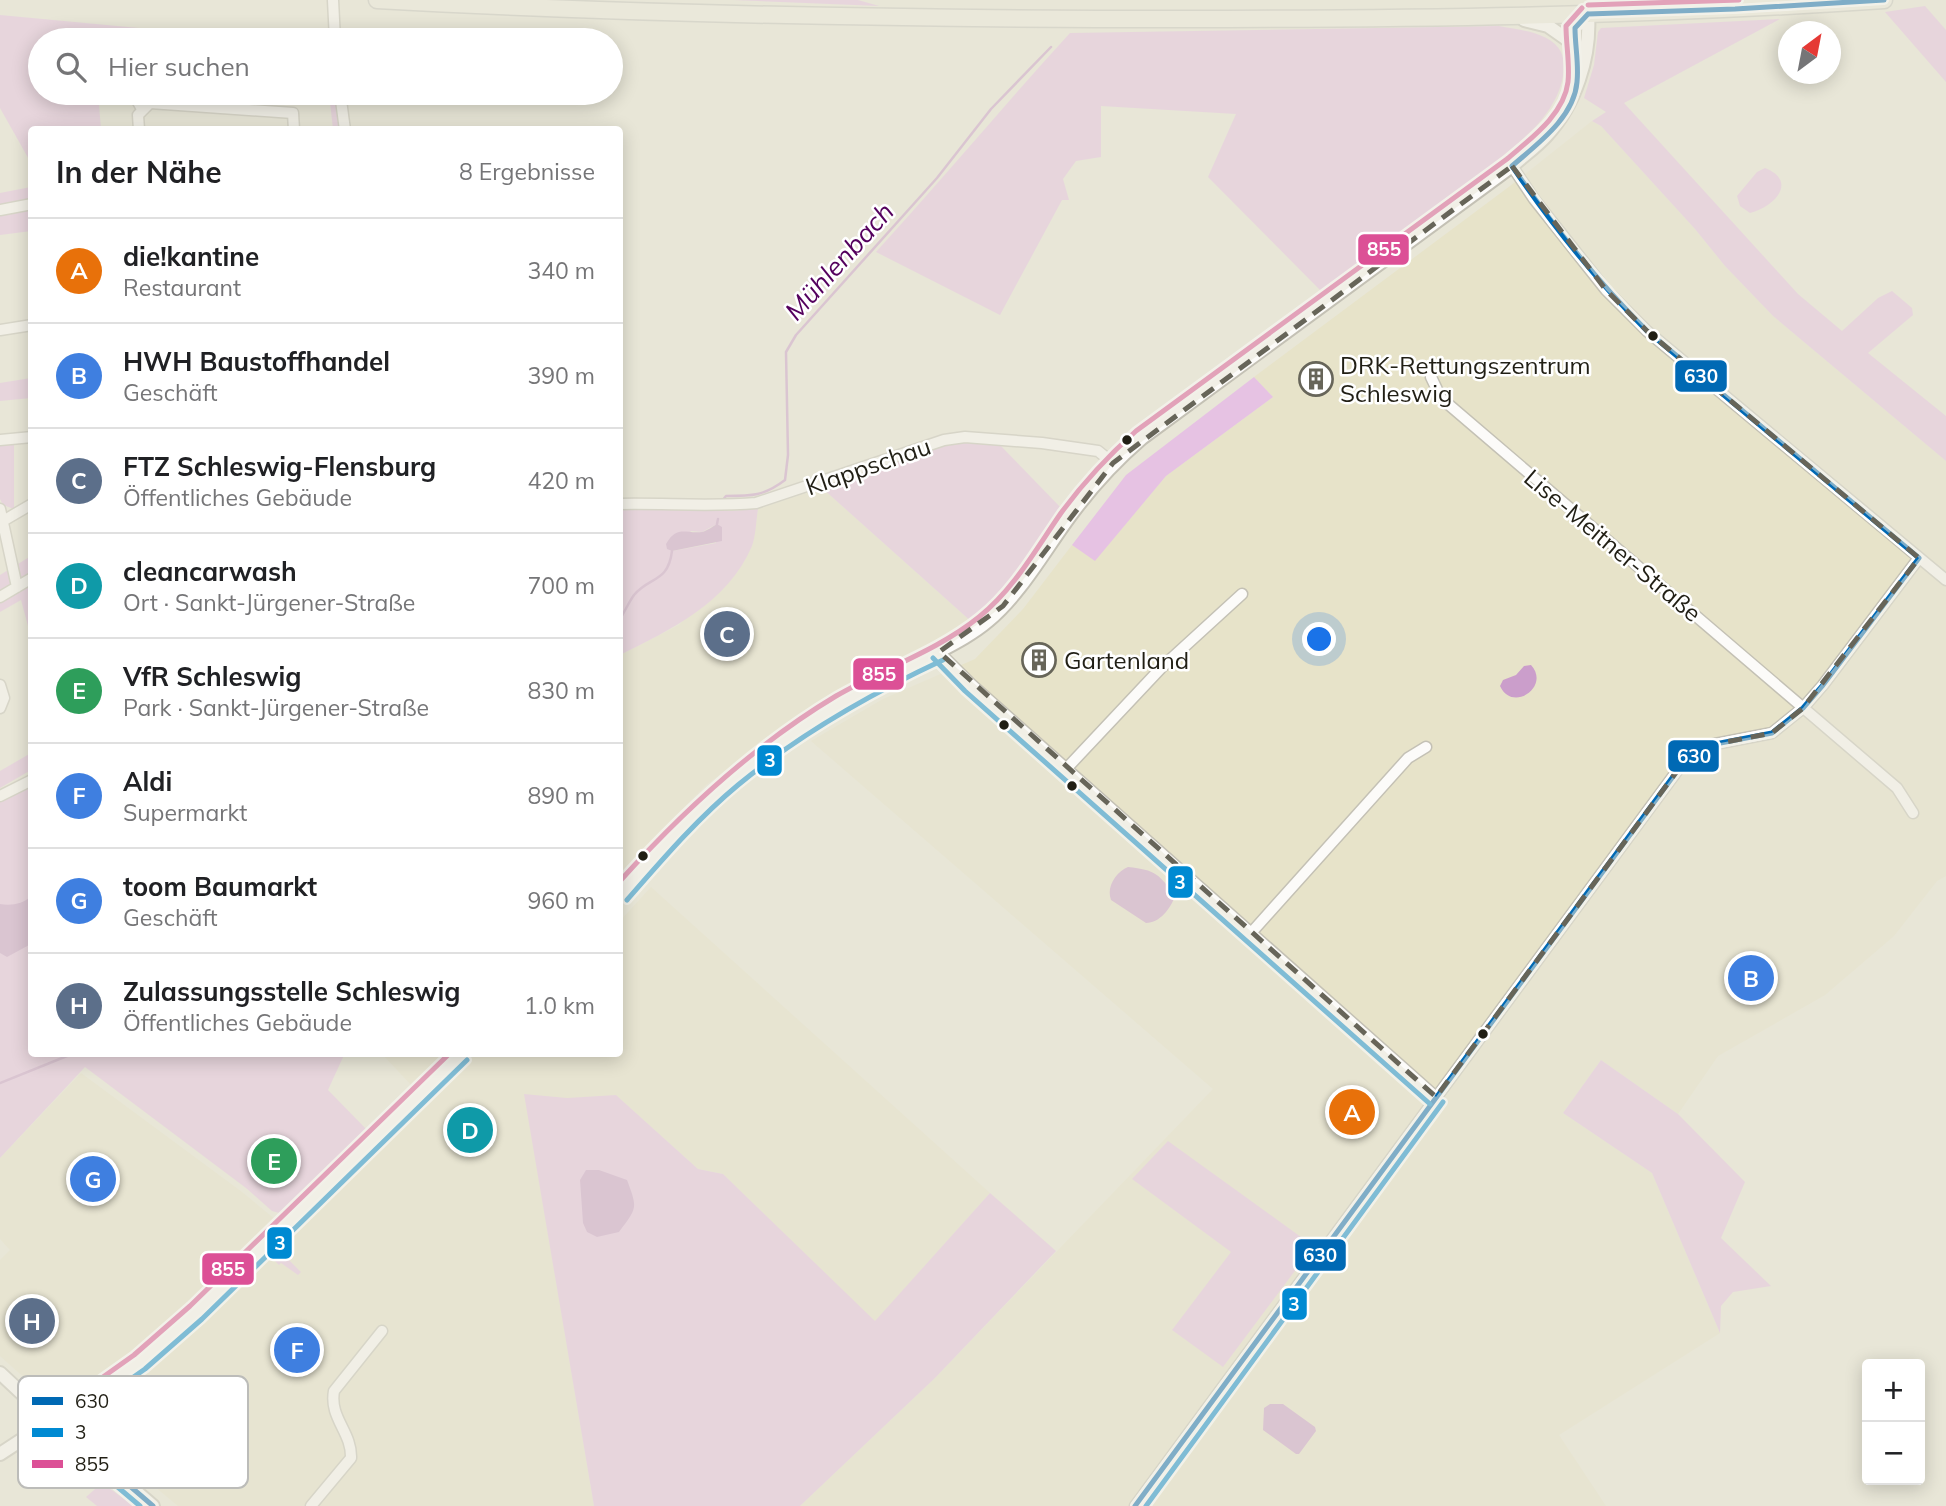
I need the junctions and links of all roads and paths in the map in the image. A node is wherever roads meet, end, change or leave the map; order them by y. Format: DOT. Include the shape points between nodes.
graph roads {
  1 [pos="333,0"];
  2 [pos="377,0"];
  3 [pos="1884,0"];
  4 [pos="1588,14"];
  5 [pos="1500,16"];
  6 [pos="335,28"];
  7 [pos="1575,45"];
  8 [pos="1577,86"];
  9 [pos="140,105"];
  10 [pos="147,105"];
  11 [pos="179,105"];
  12 [pos="342,105"];
  13 [pos="142,109"];
  14 [pos="139,126"];
  15 [pos="294,126"];
  16 [pos="344,126"];
  17 [pos="1512,166"];
  18 [pos="28,205"];
  19 [pos="0,209"];
  20 [pos="28,326"];
  21 [pos="0,330"];
  22 [pos="1431,377"];
  23 [pos="28,437"];
  24 [pos="0,440"];
  25 [pos="1113,463"];
  26 [pos="623,505"];
  27 [pos="28,506"];
  28 [pos="0,509"];
  29 [pos="3,521"];
  30 [pos="1919,558"];
  31 [pos="28,580"];
  32 [pos="1946,580"];
  33 [pos="17,587"];
  34 [pos="1242,594"];
  35 [pos="0,597"];
  36 [pos="939,652"];
  37 [pos="0,685"];
  38 [pos="0,708"];
  39 [pos="1803,708"];
  40 [pos="1426,747"];
  41 [pos="1066,769"];
  42 [pos="28,782"];
  43 [pos="0,796"];
  44 [pos="1913,813"];
  45 [pos="623,891"];
  46 [pos="1251,933"];
  47 [pos="458,1057"];
  48 [pos="1436,1097"];
  49 [pos="382,1331"];
  50 [pos="0,1373"];
  51 [pos="124,1376"];
  52 [pos="18,1390"];
  53 [pos="18,1442"];
  54 [pos="0,1454"];
  55 [pos="132,1488"];
  56 [pos="153,1506"];
  57 [pos="311,1506"];
  58 [pos="1135,1506"];
  1 -- 6 [label="street"];
  2 -- 5 [label="main road" via="761,16"];
  3 -- 4 [label="main road"];
  4 -- 5 [label="main road"];
  4 -- 7 [label="street" via="1575,28"];
  4 -- 8 [label="street" via="1586,51"];
  5 -- 7 [label="street" via="1548,26"];
  7 -- 8 [label="street"];
  8 -- 17 [label="street" via="1552,129"];
  9 -- 13 [label="street"];
  10 -- 13 [label="street"];
  11 -- 15 [label="street" via="293,113"];
  12 -- 16 [label="street"];
  13 -- 14 [label="street"];
  17 -- 25 [label="street"];
  17 -- 30 [label="street" via="1584,264 1647,331"];
  18 -- 19 [label="street"];
  20 -- 21 [label="street"];
  22 -- 39 [label="street, Lise-Meitner-Straße" via="1441,398 1486,439"];
  23 -- 24 [label="street"];
  25 -- 26 [label="street, Klappschau" via="1098,450 965,438 944,440 756,503"];
  25 -- 36 [label="street" via="1003,606 967,637"];
  27 -- 29 [label="street"];
  28 -- 29 [label="street"];
  29 -- 33 [label="street"];
  30 -- 32 [label="street"];
  30 -- 39 [label="street"];
  31 -- 33 [label="street"];
  33 -- 35 [label="street"];
  34 -- 41 [label="street" via="1161,668"];
  36 -- 41 [label="street"];
  36 -- 45 [label="street" via="843,703 766,753 676,831"];
  37 -- 38 [label="street" via="4,698"];
  39 -- 44 [label="street, Lise-Meitner-Straße" via="1897,788"];
  39 -- 48 [label="street" via="1773,733 1710,745 1683,763"];
  40 -- 46 [label="street" via="1408,758"];
  41 -- 46 [label="street"];
  42 -- 43 [label="street"];
  46 -- 48 [label="street"];
  47 -- 51 [label="street" via="277,1236"];
  48 -- 58 [label="street"];
  49 -- 57 [label="street" via="334,1391 332,1404 352,1448 351,1458"];
  50 -- 52 [label="street"];
  53 -- 54 [label="street"];
  55 -- 56 [label="street"];
}
